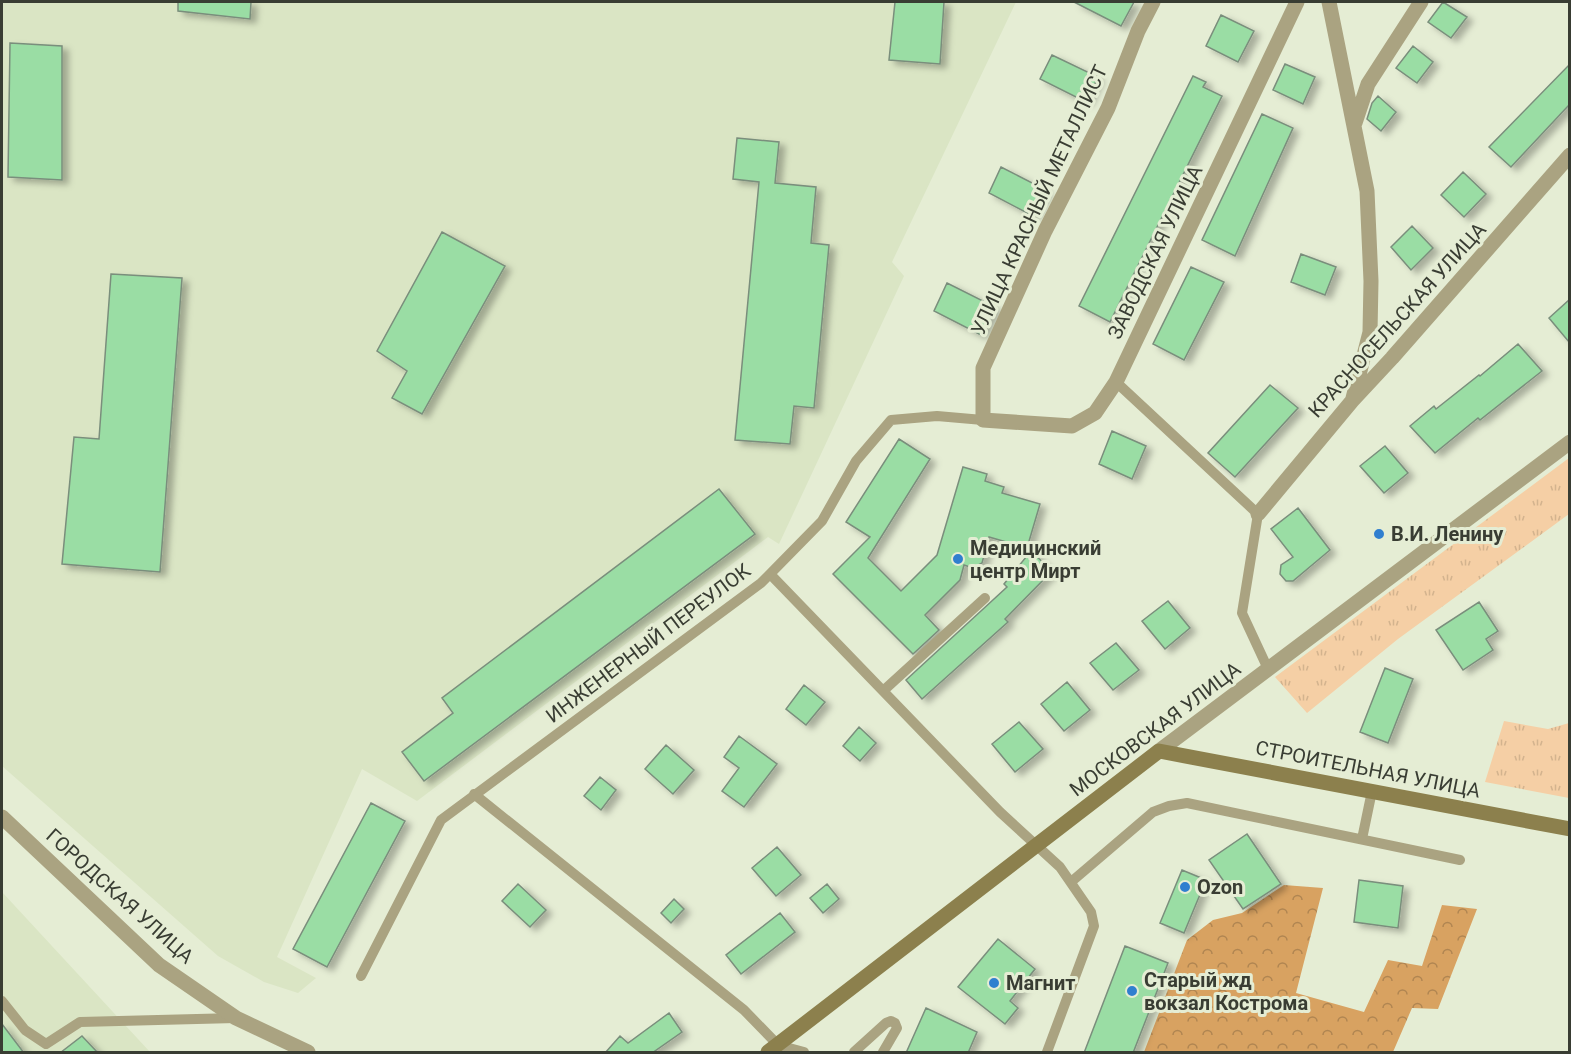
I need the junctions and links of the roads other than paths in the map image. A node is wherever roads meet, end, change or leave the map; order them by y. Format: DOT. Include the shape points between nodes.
graph roads {
  1 [pos="1153,2"];
  2 [pos="1297,2"];
  3 [pos="1329,2"];
  4 [pos="1421,2"];
  5 [pos="1355,123"];
  6 [pos="1569,155"];
  7 [pos="1116,382"];
  8 [pos="1352,401"];
  9 [pos="983,420"];
  10 [pos="1569,442"];
  11 [pos="1258,514"];
  12 [pos="770,574"];
  13 [pos="985,598"];
  14 [pos="1268,669"];
  15 [pos="883,691"];
  16 [pos="1159,751"];
  17 [pos="1372,791"];
  18 [pos="474,794"];
  19 [pos="2,817"];
  20 [pos="1569,829"];
  21 [pos="1362,838"];
  22 [pos="1036,845"];
  23 [pos="1460,860"];
  24 [pos="1071,882"];
  25 [pos="361,976"];
  26 [pos="2,1001"];
  27 [pos="236,1018"];
  28 [pos="773,1049"];
  29 [pos="308,1053"];
  30 [pos="804,1053"];
  31 [pos="854,1053"];
  32 [pos="883,1053"];
  33 [pos="1047,1053"];
  1 -- 9 [label="street, УЛИЦА КРАСНЫЙ МЕТАЛЛИСТ" via="1108,108 1045,231 983,368"];
  2 -- 7 [label="street, ЗАВОДСКАЯ УЛИЦА"];
  3 -- 5 [label="street"];
  4 -- 5 [label="street" via="1368,84"];
  5 -- 8 [label="street" via="1367,190 1371,281 1370,332"];
  6 -- 8 [label="street, КРАСНОСЕЛЬСКАЯ УЛИЦА"];
  7 -- 9 [label="street, ЗАВОДСКАЯ УЛИЦА" via="1095,413 1072,426"];
  7 -- 11 [label="lane"];
  8 -- 11 [label="street, КРАСНОСЕЛЬСКАЯ УЛИЦА"];
  9 -- 12 [label="lane" via="937,416 891,420 856,461 822,521"];
  10 -- 14 [label="street, МОСКОВСКАЯ УЛИЦА"];
  11 -- 14 [label="lane" via="1242,613"];
  12 -- 15 [label="lane, ИНЖЕНЕРНЫЙ ПЕРЕУЛОК"];
  12 -- 18 [label="lane, ИНЖЕНЕРНЫЙ ПЕРЕУЛОК"];
  13 -- 15 [label="lane"];
  14 -- 16 [label="street, МОСКОВСКАЯ УЛИЦА"];
  15 -- 22 [label="lane, ИНЖЕНЕРНЫЙ ПЕРЕУЛОК"];
  16 -- 17 [label="main road, СТРОИТЕЛЬНАЯ УЛИЦА"];
  16 -- 22 [label="main road, МОСКОВСКАЯ УЛИЦА"];
  17 -- 20 [label="main road, СТРОИТЕЛЬНАЯ УЛИЦА"];
  17 -- 21 [label="lane"];
  18 -- 25 [label="lane, ИНЖЕНЕРНЫЙ ПЕРЕУЛОК" via="441,820"];
  18 -- 28 [label="lane" via="744,1010"];
  19 -- 27 [label="street, ГОРОДСКАЯ УЛИЦА" via="159,965"];
  21 -- 23 [label="lane"];
  21 -- 24 [label="lane" via="1187,803 1154,812"];
  22 -- 24 [label="lane, ИНЖЕНЕРНЫЙ ПЕРЕУЛОК"];
  22 -- 28 [label="main road, МОСКОВСКАЯ УЛИЦА"];
  24 -- 33 [label="lane, ИНЖЕНЕРНЫЙ ПЕРЕУЛОК" via="1091,912 1094,926"];
  26 -- 27 [label="lane" via="25,1030 46,1044 80,1022"];
  27 -- 29 [label="street, ГОРОДСКАЯ УЛИЦА"];
  28 -- 30 [label="lane"];
  31 -- 32 [label="lane" via="891,1021 897,1028"];
}
